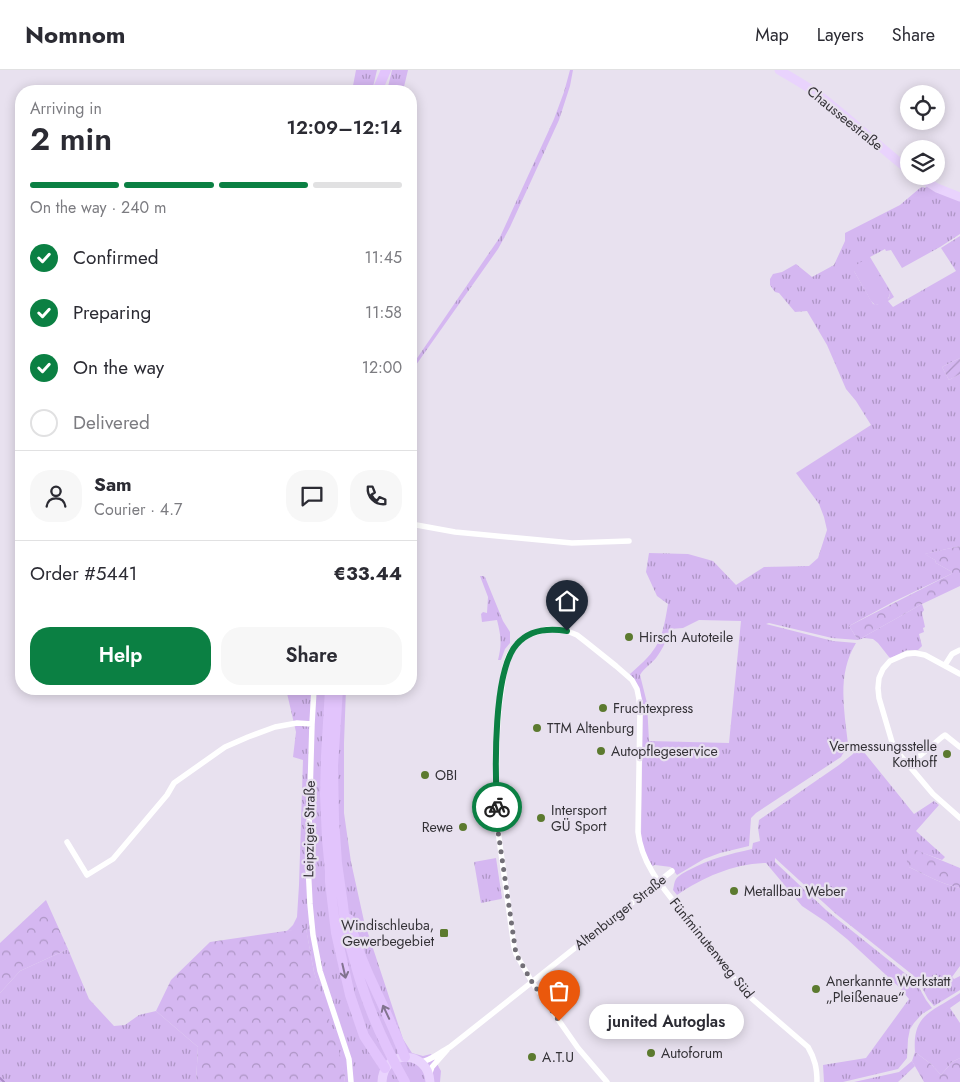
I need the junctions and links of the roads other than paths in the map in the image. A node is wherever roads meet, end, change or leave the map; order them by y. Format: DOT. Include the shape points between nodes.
graph roads {
  1 [pos="385,70"];
  2 [pos="778,70"];
  3 [pos="381,85"];
  4 [pos="900,163"];
  5 [pos="932,185"];
  6 [pos="960,197"];
  7 [pos="417,525"];
  8 [pos="629,541"];
  9 [pos="960,650"];
  10 [pos="945,665"];
  11 [pos="960,674"];
  12 [pos="314,695"];
  13 [pos="330,695"];
  14 [pos="338,695"];
  15 [pos="312,724"];
  16 [pos="960,747"];
  17 [pos="909,765"];
  18 [pos="960,818"];
  19 [pos="67,842"];
  20 [pos="330,871"];
  21 [pos="672,871"];
  22 [pos="658,881"];
  23 [pos="343,905"];
  24 [pos="346,932"];
  25 [pos="532,982"];
  26 [pos="450,1047"];
  27 [pos="405,1057"];
  28 [pos="420,1062"];
  29 [pos="386,1068"];
  30 [pos="429,1079"];
  31 [pos="351,1082"];
  32 [pos="382,1082"];
  33 [pos="405,1082"];
  34 [pos="607,1082"];
  35 [pos="817,1082"];
  1 -- 3 [label="highway"];
  2 -- 4 [label="main road, Chausseestraße" via="827,101"];
  5 -- 6 [label="main road"];
  7 -- 8 [label="street" via="455,532 572,543"];
  9 -- 10 [label="street" via="952,654"];
  10 -- 11 [label="street"];
  10 -- 17 [label="street" via="925,655 906,654 890,661 879,678 879,698 892,742"];
  12 -- 15 [label="street, Leipziger Straße"];
  13 -- 20 [label="highway" via="325,794"];
  14 -- 23 [label="highway" via="333,791"];
  15 -- 19 [label="street" via="274,727 225,747 174,783 113,859 87,875"];
  15 -- 31 [label="street, Leipziger Straße" via="308,872 313,935 320,971 349,1059"];
  16 -- 17 [label="street" via="946,735 942,736"];
  17 -- 18 [label="street" via="933,794"];
  20 -- 24 [label="highway"];
  20 -- 29 [label="highway, one-way" via="336,933 350,996 364,1036"];
  21 -- 22 [label="street, Altenburger Straße"];
  22 -- 25 [label="street, Altenburger Straße"];
  22 -- 25 [label="street, Fünfminutenweg Süd" via="639,842 640,709 632,680 578,635 555,629 532,634 516,645 505,667 499,708 496,795 514,947"];
  22 -- 35 [label="street, Fünfminutenweg Süd" via="740,986 808,1047 818,1069"];
  23 -- 24 [label="highway"];
  27 -- 23 [label="highway, one-way" via="366,970"];
  24 -- 33 [label="highway" via="364,992"];
  25 -- 26 [label="street, Altenburger Straße"];
  25 -- 34 [label="street" via="578,1048"];
  26 -- 28 [label="street, Altenburger Straße"];
  26 -- 30 [label="street, Altenburger Straße" via="432,1067"];
  27 -- 28 [label="main road"];
  27 -- 29 [label="main road" via="396,1059"];
  28 -- 30 [label="main road"];
  29 -- 32 [label="main road"];
}
